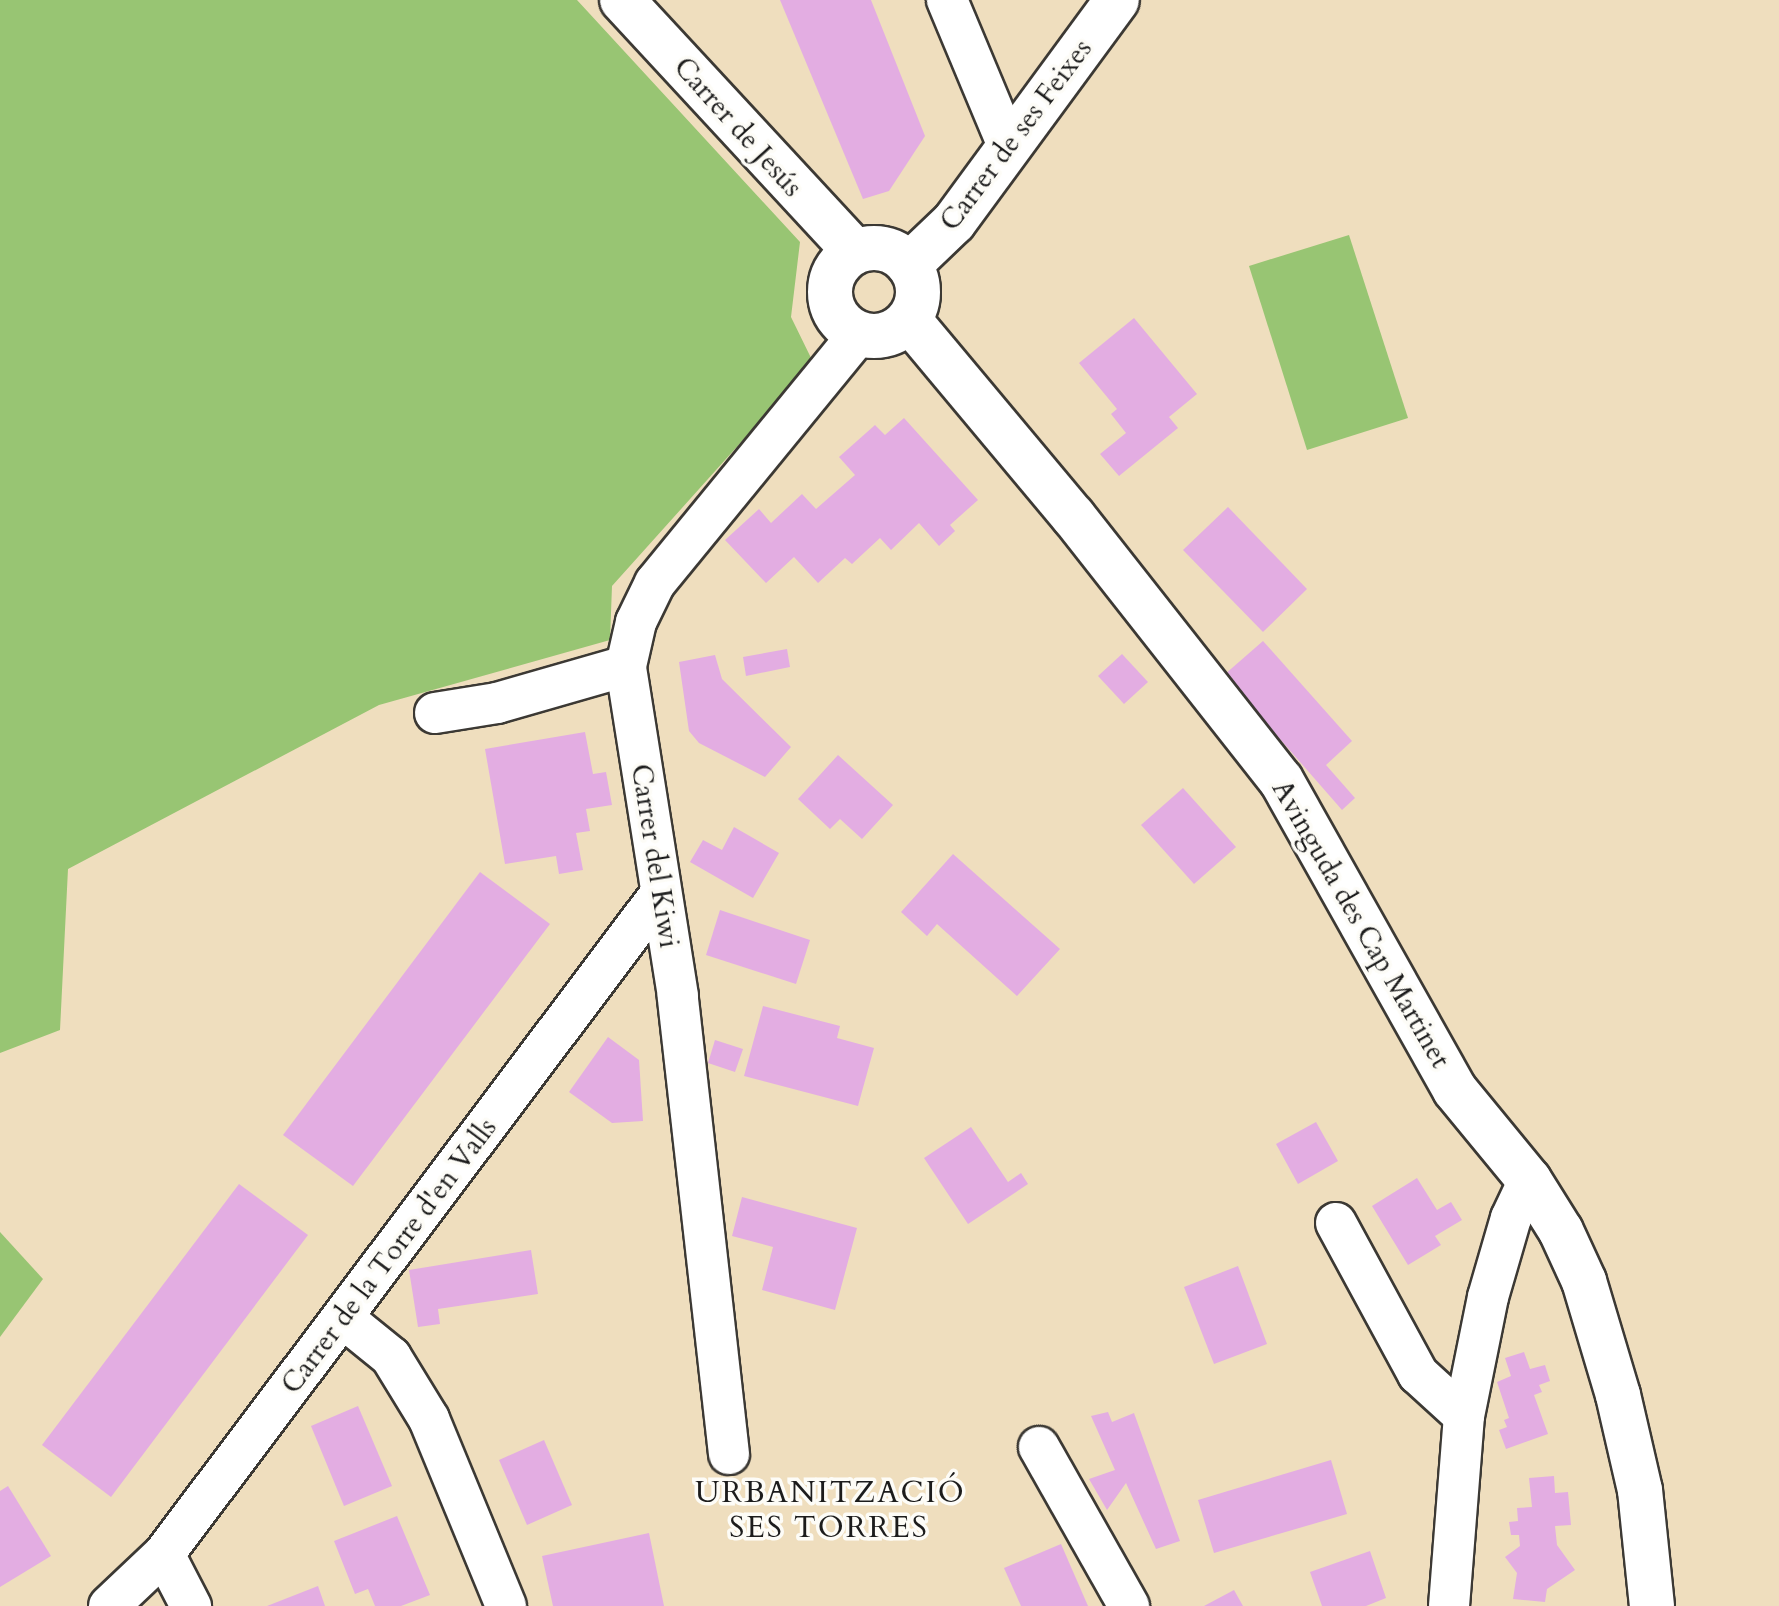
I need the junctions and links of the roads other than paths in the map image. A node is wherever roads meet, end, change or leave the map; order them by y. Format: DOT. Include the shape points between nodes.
graph roads {
  1 [pos="622,0"];
  2 [pos="947,0"];
  3 [pos="1117,0"];
  4 [pos="1008,146"];
  5 [pos="855,252"];
  6 [pos="909,265"];
  7 [pos="909,320"];
  8 [pos="859,334"];
  9 [pos="626,666"];
  10 [pos="435,713"];
  11 [pos="659,896"];
  12 [pos="1529,1180"];
  13 [pos="1336,1223"];
  14 [pos="343,1318"];
  15 [pos="1464,1416"];
  16 [pos="1039,1447"];
  17 [pos="729,1454"];
  18 [pos="164,1554"];
  19 [pos="109,1606"];
  20 [pos="191,1606"];
  21 [pos="506,1606"];
  22 [pos="1129,1606"];
  23 [pos="1449,1606"];
  24 [pos="1652,1606"];
  1 -- 5 [label="street, Carrer de Jesús"];
  2 -- 4 [label="street"];
  3 -- 4 [label="street, Carrer de ses Feixes"];
  4 -- 6 [label="street, Carrer de ses Feixes" via="954,222"];
  5 -- 6 [label="street" via="884,249"];
  5 -- 8 [label="street" via="834,273 831,302 846,327"];
  6 -- 7 [label="street" via="919,292"];
  7 -- 8 [label="street" via="887,335"];
  7 -- 12 [label="street, Avinguda des Cap Martinet" via="1073,516 1281,780 1455,1090"];
  8 -- 9 [label="street, Carrer del Kiwi" via="655,583 636,622"];
  9 -- 10 [label="street" via="497,703"];
  9 -- 11 [label="street, Carrer del Kiwi"];
  11 -- 14 [label="street, Carrer de la Torre d'en Valls"];
  11 -- 17 [label="street, Carrer del Kiwi" via="678,996"];
  12 -- 15 [label="street" via="1511,1218 1488,1297"];
  12 -- 24 [label="street, Avinguda des Cap Martinet" via="1584,1281 1618,1395 1640,1490"];
  13 -- 15 [label="street" via="1418,1374"];
  14 -- 18 [label="street, Carrer de la Torre d'en Valls"];
  14 -- 21 [label="street" via="391,1357 429,1419"];
  15 -- 23 [label="street"];
  16 -- 22 [label="street"];
  18 -- 19 [label="street, Carrer de la Torre d'en Valls"];
  18 -- 20 [label="street"];
}
